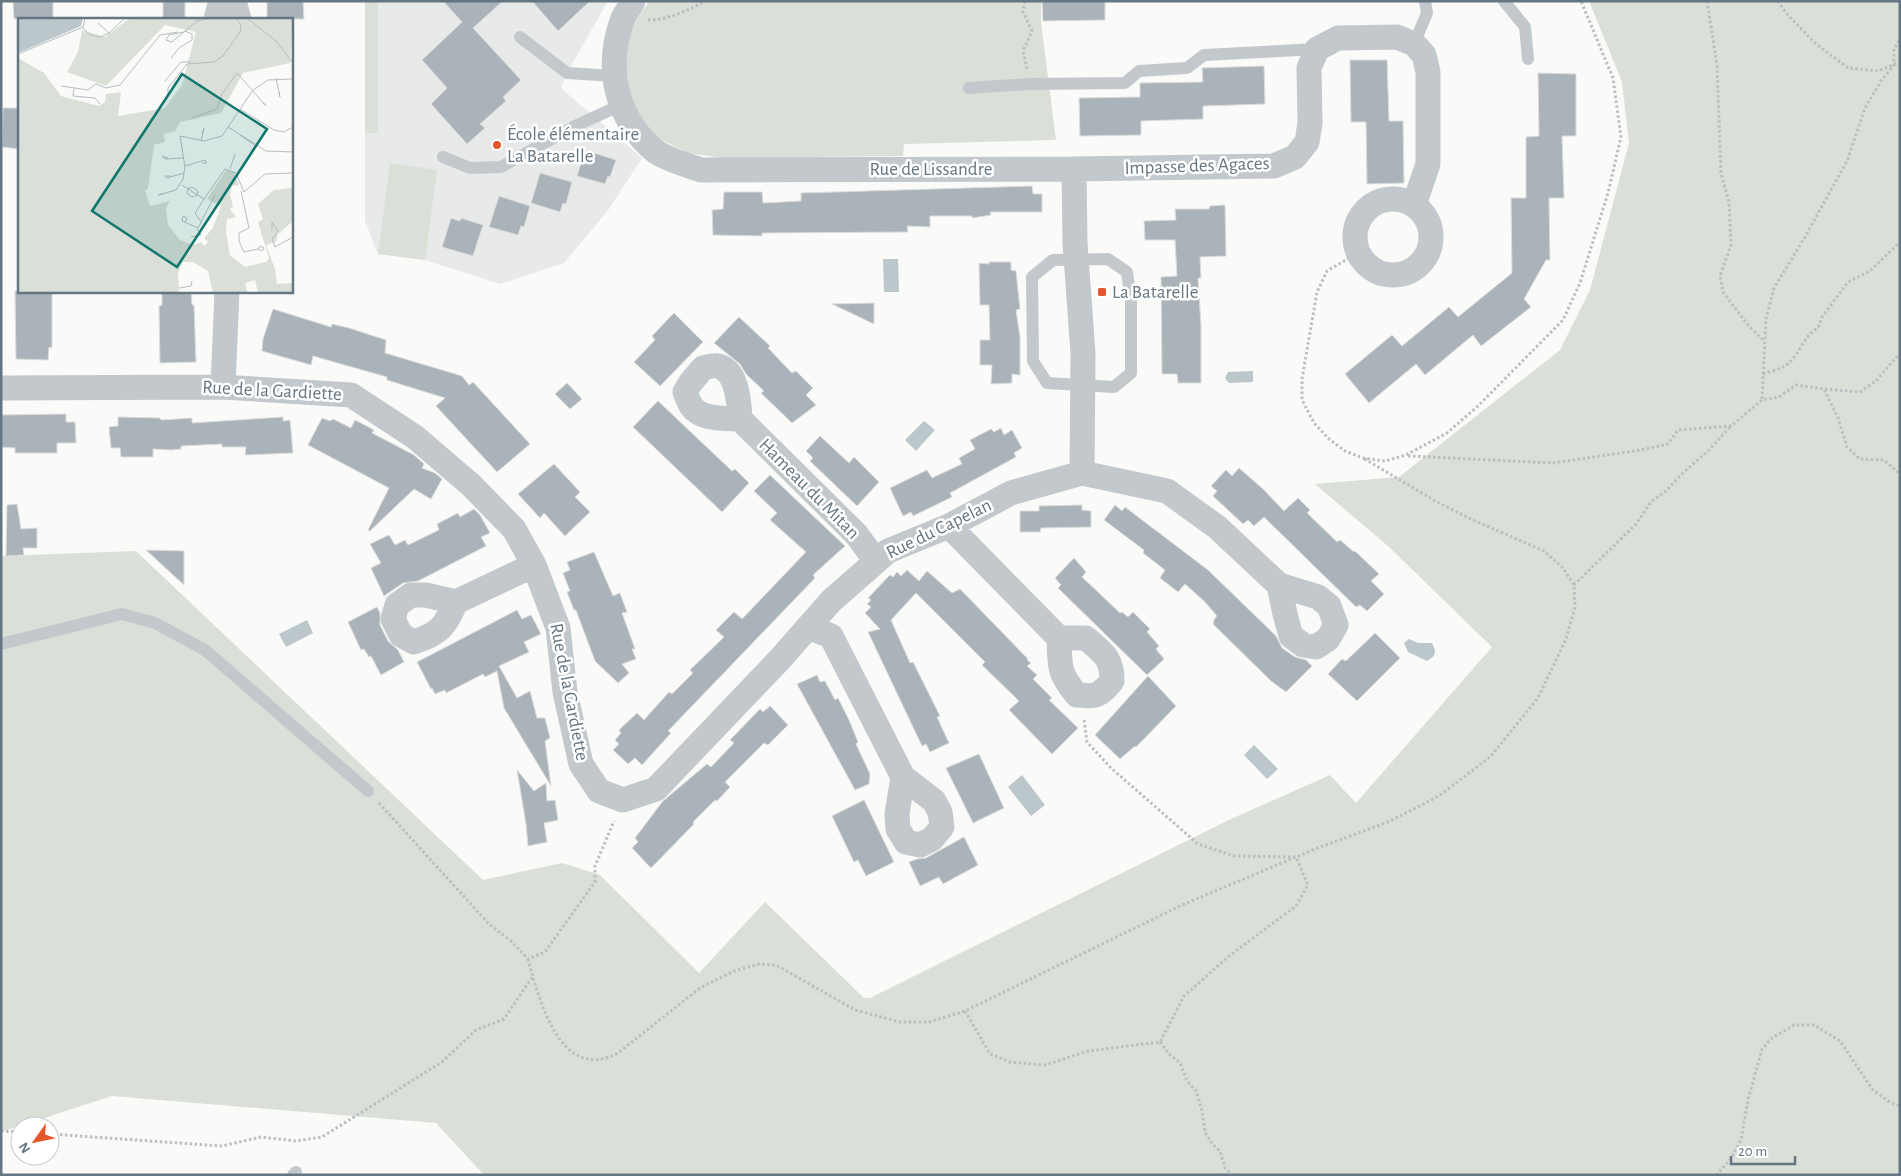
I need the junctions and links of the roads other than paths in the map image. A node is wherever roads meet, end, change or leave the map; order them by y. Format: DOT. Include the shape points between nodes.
graph roads {
  1 [pos="222,1"];
  2 [pos="234,1"];
  3 [pos="1425,1"];
  4 [pos="1504,1"];
  5 [pos="628,11"];
  6 [pos="216,18"];
  7 [pos="239,18"];
  8 [pos="520,37"];
  9 [pos="1414,44"];
  10 [pos="1317,49"];
  11 [pos="1528,59"];
  12 [pos="614,76"];
  13 [pos="969,88"];
  14 [pos="621,105"];
  15 [pos="443,157"];
  16 [pos="1074,169"];
  17 [pos="1414,205"];
  18 [pos="1076,260"];
  19 [pos="227,292"];
  20 [pos="1083,386"];
  21 [pos="223,387"];
  22 [pos="1,388"];
  23 [pos="740,419"];
  24 [pos="1082,473"];
  25 [pos="949,526"];
  26 [pos="876,561"];
  27 [pos="534,565"];
  28 [pos="1279,585"];
  29 [pos="456,602"];
  30 [pos="808,627"];
  31 [pos="1060,638"];
  32 [pos="1,644"];
  33 [pos="903,777"];
  34 [pos="599,790"];
  35 [pos="368,791"];
  1 -- 6 [label="street"];
  2 -- 7 [label="street"];
  3 -- 9 [label="lane" via="1427,13"];
  4 -- 11 [label="lane" via="1525,27"];
  5 -- 12 [label="street, Rue de Lissandre" via="614,54"];
  8 -- 12 [label="lane" via="567,73"];
  9 -- 10 [label="street" via="1397,37 1338,38"];
  9 -- 17 [label="street" via="1424,55 1428,72 1428,164"];
  10 -- 13 [label="lane" via="1204,55 1187,68 1139,71 1126,83"];
  10 -- 16 [label="street, Impasse des Agaces" via="1309,68 1307,142 1295,157 1274,166"];
  12 -- 14 [label="street, Rue de Lissandre"];
  14 -- 15 [label="lane" via="500,167 470,168"];
  14 -- 16 [label="street, Rue de Lissandre" via="629,123 656,152 701,170"];
  16 -- 18 [label="street"];
  17 -- 17 [label="street" via="1402,200 1386,200 1374,204 1362,215 1355,238 1358,253 1368,266 1379,273 1403,275 1416,269 1425,259 1431,247 1432,234 1422,211"];
  18 -- 20 [label="street"];
  18 -- 20 [label="lane" via="1053,260 1032,276 1033,361 1047,382"];
  18 -- 20 [label="lane" via="1108,259 1127,272 1131,301 1131,373 1114,387"];
  19 -- 21 [label="street"];
  20 -- 24 [label="street"];
  21 -- 22 [label="street, Rue de la Gardiette"];
  21 -- 27 [label="street, Rue de la Gardiette" via="351,395 415,437 471,485 514,529"];
  23 -- 26 [label="street, Hameau du Mitan" via="856,534"];
  24 -- 25 [label="street, Rue du Capelan" via="1011,493"];
  24 -- 28 [label="street, Rue du Capelan" via="1167,491 1217,527"];
  25 -- 26 [label="street, Rue du Capelan" via="888,551"];
  25 -- 31 [label="street"];
  26 -- 30 [label="street, Rue du Capelan" via="831,601"];
  27 -- 29 [label="street"];
  27 -- 34 [label="street, Rue de la Gardiette" via="558,628 565,692 581,764"];
  30 -- 33 [label="street" via="831,636"];
  30 -- 34 [label="street, Rue du Capelan" via="656,789 623,800"];
  31 -- 31 [label="street" via="1060,669 1065,681 1077,695 1100,695 1112,680 1108,658 1086,638"];
  32 -- 35 [label="lane" via="122,614 155,623 205,650"];
}
